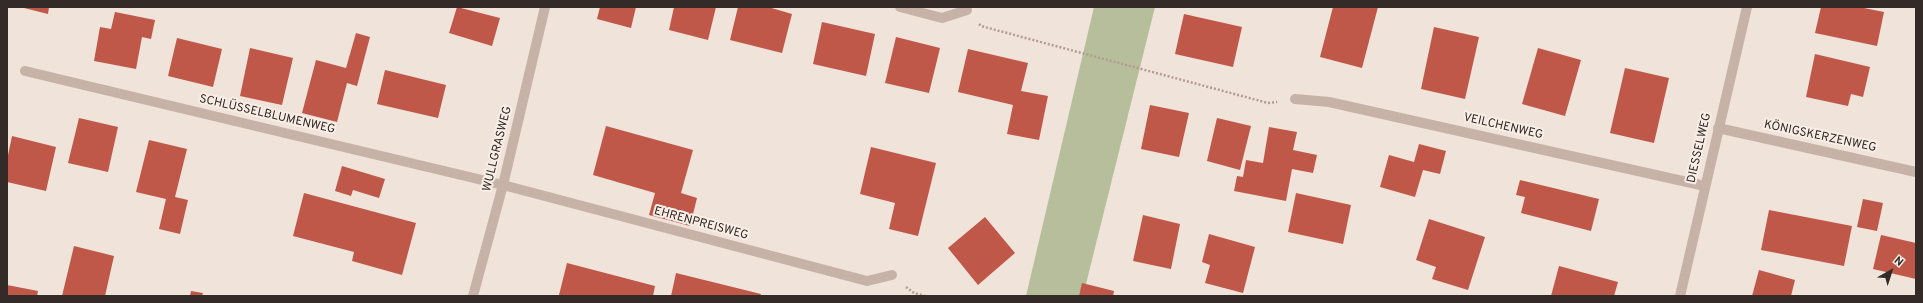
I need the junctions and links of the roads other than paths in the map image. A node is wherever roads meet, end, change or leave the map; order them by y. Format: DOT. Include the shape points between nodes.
graph roads {
  1 [pos="545,7"];
  2 [pos="900,7"];
  3 [pos="1747,7"];
  4 [pos="968,10"];
  5 [pos="25,71"];
  6 [pos="1295,99"];
  7 [pos="1718,128"];
  8 [pos="1916,172"];
  9 [pos="502,185"];
  10 [pos="1705,186"];
  11 [pos="892,275"];
  12 [pos="473,296"];
  13 [pos="1680,296"];
  1 -- 9 [label="street, WULLGRASWEG"];
  2 -- 4 [label="street" via="942,18"];
  3 -- 7 [label="street, DIESSELWEG"];
  5 -- 9 [label="street, SCHLÜSSELBLUMENWEG"];
  6 -- 10 [label="street, VEILCHENWEG" via="1328,102"];
  7 -- 8 [label="street, KÖNIGSKERZENWEG"];
  7 -- 10 [label="street, DIESSELWEG"];
  9 -- 11 [label="street, EHRENPREISWEG" via="867,281"];
  9 -- 12 [label="street, WULLGRASWEG"];
  10 -- 13 [label="street, DIESSELWEG"];
}
